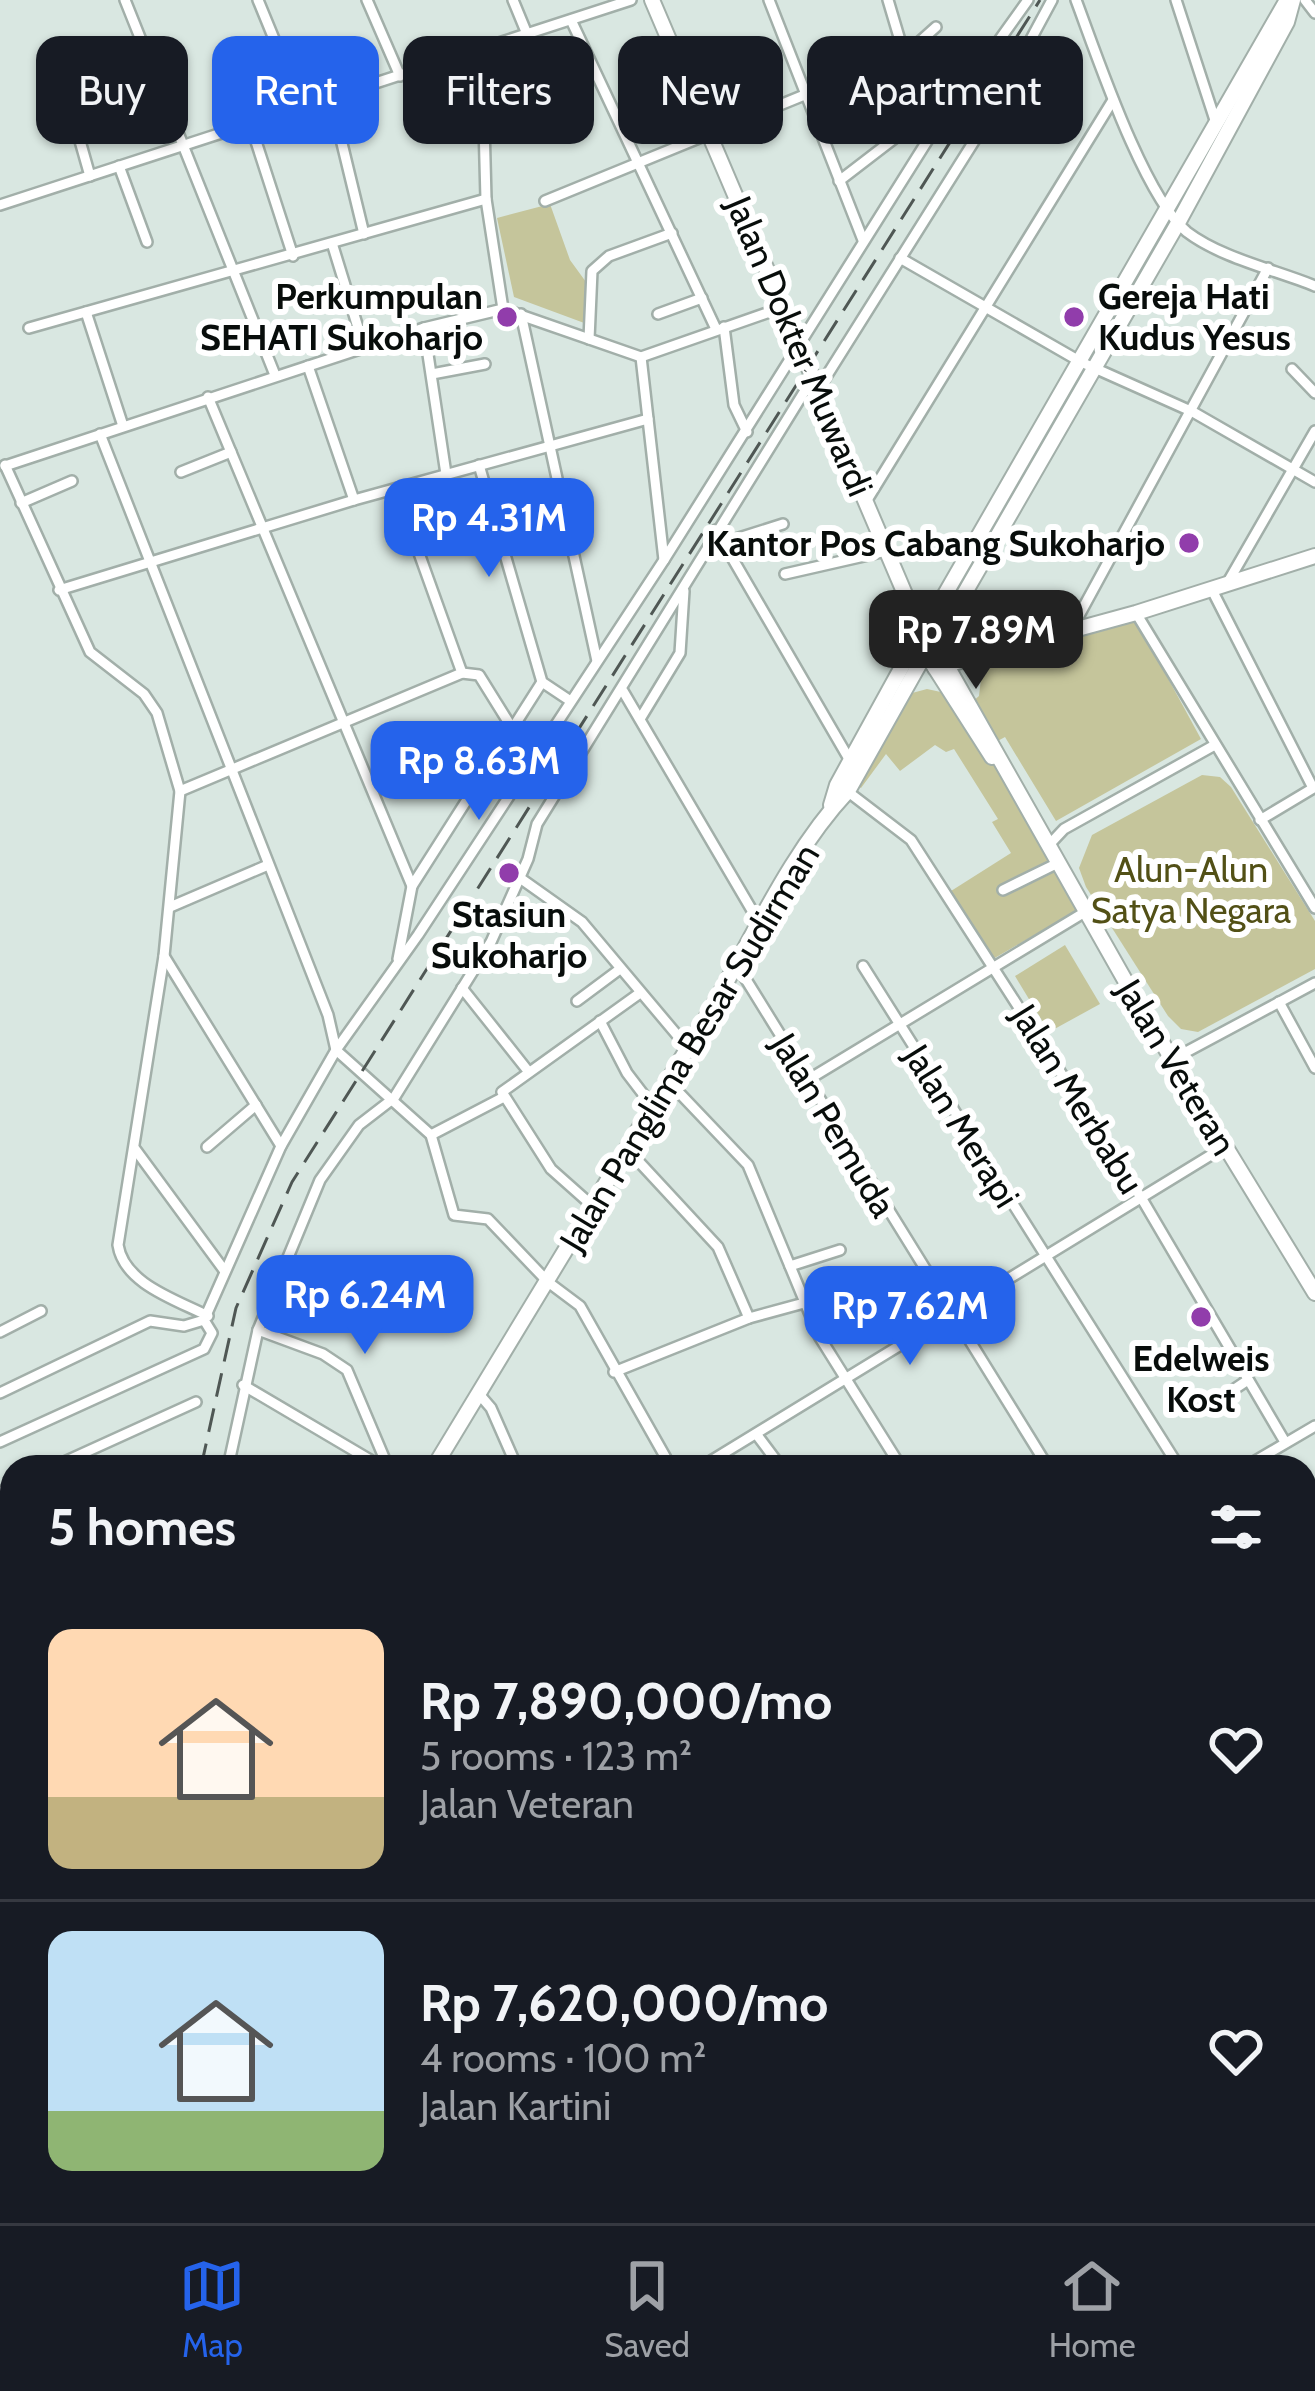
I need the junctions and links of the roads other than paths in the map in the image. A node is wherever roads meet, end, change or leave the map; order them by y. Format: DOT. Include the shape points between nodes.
graph roads {
  1 [pos="125,0"];
  2 [pos="258,0"];
  3 [pos="367,0"];
  4 [pos="513,0"];
  5 [pos="631,0"];
  6 [pos="652,0"];
  7 [pos="769,0"];
  8 [pos="888,0"];
  9 [pos="1009,0"];
  10 [pos="1028,0"];
  11 [pos="1052,0"];
  12 [pos="1076,0"];
  13 [pos="1176,0"];
  14 [pos="1305,0"];
  15 [pos="1283,2"];
  16 [pos="1315,13"];
  17 [pos="1017,15"];
  18 [pos="571,20"];
  19 [pos="936,27"];
  20 [pos="527,34"];
  21 [pos="273,36"];
  22 [pos="521,36"];
  23 [pos="668,36"];
  24 [pos="901,36"];
  25 [pos="926,36"];
  26 [pos="1002,36"];
  27 [pos="403,75"];
  28 [pos="400,76"];
  29 [pos="379,83"];
  30 [pos="806,95"];
  31 [pos="1113,100"];
  32 [pos="783,104"];
  33 [pos="1216,123"];
  34 [pos="212,137"];
  35 [pos="81,144"];
  36 [pos="257,144"];
  37 [pos="342,144"];
  38 [pos="485,144"];
  39 [pos="686,144"];
  40 [pos="714,144"];
  41 [pos="887,144"];
  42 [pos="925,144"];
  43 [pos="184,145"];
  44 [pos="639,164"];
  45 [pos="119,166"];
  46 [pos="90,176"];
  47 [pos="839,181"];
  48 [pos="487,199"];
  49 [pos="545,201"];
  50 [pos="0,205"];
  51 [pos="1173,217"];
  52 [pos="364,233"];
  53 [pos="671,233"];
  54 [pos="862,240"];
  55 [pos="146,242"];
  56 [pos="332,242"];
  57 [pos="293,256"];
  58 [pos="900,258"];
  59 [pos="1268,268"];
  60 [pos="234,272"];
  61 [pos="1315,286"];
  62 [pos="702,298"];
  63 [pos="984,305"];
  64 [pos="781,308"];
  65 [pos="503,309"];
  66 [pos="86,312"];
  67 [pos="521,314"];
  68 [pos="658,314"];
  69 [pos="29,328"];
  70 [pos="424,328"];
  71 [pos="720,328"];
  72 [pos="589,339"];
  73 [pos="799,342"];
  74 [pos="364,347"];
  75 [pos="641,356"];
  76 [pos="484,364"];
  77 [pos="308,365"];
  78 [pos="1088,365"];
  79 [pos="1292,369"];
  80 [pos="431,374"];
  81 [pos="275,375"];
  82 [pos="816,382"];
  83 [pos="1315,393"];
  84 [pos="208,397"];
  85 [pos="1192,412"];
  86 [pos="648,419"];
  87 [pos="123,426"];
  88 [pos="1315,431"];
  89 [pos="747,432"];
  90 [pos="100,434"];
  91 [pos="550,446"];
  92 [pos="231,452"];
  93 [pos="3,466"];
  94 [pos="478,466"];
  95 [pos="1294,470"];
  96 [pos="181,472"];
  97 [pos="446,474"];
  98 [pos="72,482"];
  99 [pos="1315,482"];
  100 [pos="396,489"];
  101 [pos="354,500"];
  102 [pos="867,500"];
  103 [pos="20,503"];
  104 [pos="783,524"];
  105 [pos="263,529"];
  106 [pos="716,530"];
  107 [pos="723,543"];
  108 [pos="886,551"];
  109 [pos="1315,556"];
  110 [pos="664,560"];
  111 [pos="152,562"];
  112 [pos="784,574"];
  113 [pos="1219,588"];
  114 [pos="59,590"];
  115 [pos="684,591"];
  116 [pos="1136,613"];
  117 [pos="1070,633"];
  118 [pos="930,647"];
  119 [pos="597,661"];
  120 [pos="463,674"];
  121 [pos="542,682"];
  122 [pos="623,691"];
  123 [pos="569,700"];
  124 [pos="640,718"];
  125 [pos="344,722"];
  126 [pos="512,728"];
  127 [pos="1213,746"];
  128 [pos="854,767"];
  129 [pos="230,770"];
  130 [pos="1314,787"];
  131 [pos="843,788"];
  132 [pos="180,791"];
  133 [pos="1259,820"];
  134 [pos="1044,841"];
  135 [pos="1058,863"];
  136 [pos="268,865"];
  137 [pos="520,878"];
  138 [pos="412,886"];
  139 [pos="1003,890"];
  140 [pos="170,907"];
  141 [pos="1315,908"];
  142 [pos="1085,913"];
  143 [pos="760,924"];
  144 [pos="400,928"];
  145 [pos="418,935"];
  146 [pos="164,956"];
  147 [pos="398,959"];
  148 [pos="737,964"];
  149 [pos="863,966"];
  150 [pos="996,968"];
  151 [pos="620,969"];
  152 [pos="1315,983"];
  153 [pos="462,988"];
  154 [pos="640,993"];
  155 [pos="577,1001"];
  156 [pos="1279,1002"];
  157 [pos="600,1021"];
  158 [pos="901,1027"];
  159 [pos="688,1048"];
  160 [pos="336,1050"];
  161 [pos="1173,1059"];
  162 [pos="1315,1068"];
  163 [pos="527,1071"];
  164 [pos="668,1081"];
  165 [pos="806,1081"];
  166 [pos="394,1098"];
  167 [pos="502,1098"];
  168 [pos="256,1105"];
  169 [pos="653,1107"];
  170 [pos="431,1136"];
  171 [pos="281,1146"];
  172 [pos="207,1147"];
  173 [pos="1224,1147"];
  174 [pos="135,1149"];
  175 [pos="628,1151"];
  176 [pos="1142,1199"];
  177 [pos="596,1209"];
  178 [pos="840,1250"];
  179 [pos="1044,1260"];
  180 [pos="790,1266"];
  181 [pos="224,1270"];
  182 [pos="548,1282"];
  183 [pos="1315,1293"];
  184 [pos="804,1303"];
  185 [pos="40,1311"];
  186 [pos="951,1316"];
  187 [pos="206,1318"];
  188 [pos="749,1318"];
  189 [pos="258,1330"];
  190 [pos="0,1332"];
  191 [pos="614,1372"];
  192 [pos="1248,1380"];
  193 [pos="846,1382"];
  194 [pos="243,1385"];
  195 [pos="0,1393"];
  196 [pos="479,1394"];
  197 [pos="196,1402"];
  198 [pos="1206,1408"];
  199 [pos="1315,1426"];
  200 [pos="757,1435"];
  201 [pos="0,1442"];
  202 [pos="1285,1442"];
  203 [pos="79,1455"];
  204 [pos="230,1455"];
  205 [pos="364,1455"];
  206 [pos="380,1455"];
  207 [pos="441,1455"];
  208 [pos="512,1455"];
  209 [pos="664,1455"];
  210 [pos="722,1455"];
  211 [pos="772,1455"];
  212 [pos="893,1455"];
  213 [pos="1040,1455"];
  214 [pos="1171,1455"];
  215 [pos="1265,1455"];
  1 -- 43 [label="street"];
  2 -- 21 [label="street"];
  3 -- 28 [label="street"];
  4 -- 20 [label="street"];
  5 -- 18 [label="street"];
  6 -- 23 [label="main road, Jalan Dokter Muwardi"];
  7 -- 30 [label="street"];
  8 -- 24 [label="street"];
  9 -- 17 [label="street"];
  10 -- 17 [label="street"];
  11 -- 58 [label="street"];
  12 -- 31 [label="street"];
  13 -- 33 [label="street"];
  14 -- 16 [label="street"];
  15 -- 33 [label="main road"];
  15 -- 51 [label="main road" via="1270,54"];
  17 -- 26 [label="street"];
  18 -- 20 [label="street"];
  18 -- 44 [label="street"];
  19 -- 25 [label="street"];
  20 -- 22 [label="street"];
  27 -- 28 [label="street"];
  28 -- 29 [label="street"];
  30 -- 32 [label="street"];
  30 -- 47 [label="street"];
  31 -- 51 [label="street"];
  31 -- 63 [label="street"];
  33 -- 51 [label="main road"];
  34 -- 43 [label="street"];
  35 -- 46 [label="street"];
  36 -- 57 [label="street"];
  37 -- 52 [label="street"];
  38 -- 48 [label="street"];
  39 -- 44 [label="street"];
  40 -- 64 [label="main road, Jalan Dokter Muwardi"];
  41 -- 47 [label="street"];
  42 -- 54 [label="street"];
  43 -- 45 [label="street"];
  43 -- 60 [label="street"];
  44 -- 49 [label="street"];
  44 -- 53 [label="street"];
  45 -- 46 [label="street"];
  45 -- 55 [label="street"];
  46 -- 50 [label="street"];
  47 -- 54 [label="street"];
  48 -- 52 [label="street"];
  48 -- 65 [label="street"];
  51 -- 59 [label="street" via="1192,236"];
  51 -- 78 [label="main road, Jalan Panglima Besar Sudirman"];
  52 -- 56 [label="street"];
  53 -- 62 [label="street"];
  53 -- 72 [label="street" via="609,256 592,271"];
  54 -- 73 [label="street"];
  56 -- 57 [label="street"];
  56 -- 74 [label="street"];
  57 -- 60 [label="street"];
  58 -- 63 [label="street"];
  58 -- 82 [label="street"];
  59 -- 61 [label="street"];
  59 -- 85 [label="street"];
  60 -- 66 [label="street"];
  60 -- 81 [label="street"];
  62 -- 68 [label="street"];
  62 -- 71 [label="street"];
  63 -- 78 [label="street"];
  63 -- 102 [label="street"];
  64 -- 71 [label="street"];
  64 -- 73 [label="main road, Jalan Dokter Muwardi"];
  65 -- 67 [label="street"];
  65 -- 70 [label="street"];
  66 -- 69 [label="street"];
  66 -- 87 [label="street"];
  67 -- 72 [label="street"];
  67 -- 91 [label="street"];
  70 -- 74 [label="street"];
  70 -- 80 [label="street"];
  71 -- 75 [label="street"];
  71 -- 89 [label="street"];
  72 -- 75 [label="street"];
  73 -- 82 [label="main road, Jalan Dokter Muwardi"];
  73 -- 89 [label="street"];
  74 -- 77 [label="street"];
  75 -- 86 [label="street"];
  76 -- 80 [label="street"];
  77 -- 81 [label="street"];
  77 -- 101 [label="street"];
  78 -- 85 [label="street"];
  78 -- 118 [label="main road, Jalan Panglima Besar Sudirman"];
  79 -- 83 [label="street"];
  80 -- 97 [label="street"];
  81 -- 84 [label="street"];
  82 -- 102 [label="main road, Jalan Dokter Muwardi"];
  82 -- 106 [label="street"];
  84 -- 87 [label="street"];
  84 -- 92 [label="street"];
  85 -- 95 [label="street"];
  85 -- 117 [label="street"];
  86 -- 91 [label="street"];
  86 -- 110 [label="street"];
  87 -- 90 [label="street"];
  88 -- 95 [label="street"];
  89 -- 110 [label="street"];
  90 -- 93 [label="street"];
  90 -- 111 [label="street"];
  91 -- 94 [label="street"];
  91 -- 119 [label="street"];
  92 -- 96 [label="street"];
  92 -- 105 [label="street"];
  93 -- 103 [label="street"];
  94 -- 97 [label="street"];
  94 -- 121 [label="street"];
  95 -- 99 [label="street"];
  95 -- 113 [label="street"];
  97 -- 100 [label="street"];
  98 -- 103 [label="street"];
  100 -- 101 [label="street"];
  100 -- 120 [label="street"];
  101 -- 105 [label="street"];
  102 -- 108 [label="main road, Jalan Dokter Muwardi"];
  103 -- 114 [label="street"];
  104 -- 107 [label="street"];
  105 -- 111 [label="street"];
  105 -- 125 [label="street"];
  106 -- 107 [label="street"];
  106 -- 115 [label="street"];
  107 -- 128 [label="street"];
  108 -- 112 [label="street"];
  108 -- 118 [label="main road, Jalan Dokter Muwardi"];
  109 -- 113 [label="main road"];
  110 -- 119 [label="street"];
  111 -- 114 [label="street"];
  111 -- 129 [label="street"];
  113 -- 116 [label="main road"];
  113 -- 130 [label="street"];
  114 -- 132 [label="street" via="98,662 151,703"];
  115 -- 122 [label="street"];
  115 -- 124 [label="street" via="680,652"];
  116 -- 117 [label="main road"];
  116 -- 127 [label="street"];
  117 -- 118 [label="main road"];
  118 -- 128 [label="main road, Jalan Panglima Besar Sudirman"];
  118 -- 134 [label="main road, Jalan Veteran"];
  119 -- 123 [label="street"];
  120 -- 125 [label="street"];
  120 -- 126 [label="street" via="479,675"];
  121 -- 123 [label="street"];
  121 -- 126 [label="street"];
  122 -- 124 [label="street"];
  122 -- 137 [label="street" via="534,830"];
  123 -- 145 [label="street"];
  124 -- 143 [label="street"];
  125 -- 129 [label="street"];
  125 -- 138 [label="street"];
  126 -- 138 [label="street"];
  127 -- 133 [label="street"];
  127 -- 134 [label="street"];
  128 -- 131 [label="main road, Jalan Panglima Besar Sudirman"];
  129 -- 132 [label="street"];
  129 -- 136 [label="street"];
  130 -- 133 [label="street"];
  131 -- 143 [label="main road, Jalan Panglima Besar Sudirman"];
  131 -- 150 [label="street, Jalan Merbabu" via="911,840"];
  132 -- 140 [label="street"];
  133 -- 141 [label="street"];
  134 -- 135 [label="main road, Jalan Veteran"];
  135 -- 139 [label="street"];
  135 -- 142 [label="main road, Jalan Veteran"];
  136 -- 140 [label="street"];
  136 -- 160 [label="street"];
  137 -- 151 [label="street" via="569,910"];
  137 -- 153 [label="street"];
  138 -- 144 [label="street"];
  140 -- 146 [label="street"];
  142 -- 150 [label="street"];
  142 -- 161 [label="main road, Jalan Veteran"];
  143 -- 148 [label="main road, Jalan Panglima Besar Sudirman"];
  144 -- 145 [label="street" via="407,938"];
  144 -- 147 [label="street"];
  145 -- 147 [label="street"];
  146 -- 168 [label="street"];
  146 -- 174 [label="street"];
  147 -- 160 [label="street"];
  148 -- 159 [label="main road, Jalan Panglima Besar Sudirman"];
  148 -- 165 [label="street, Jalan Pemuda"];
  149 -- 158 [label="street, Jalan Merapi"];
  150 -- 158 [label="street"];
  150 -- 176 [label="street, Jalan Merbabu"];
  151 -- 154 [label="street"];
  151 -- 155 [label="street"];
  152 -- 156 [label="street"];
  153 -- 163 [label="street"];
  153 -- 166 [label="street"];
  154 -- 157 [label="street"];
  154 -- 159 [label="street"];
  156 -- 161 [label="street"];
  156 -- 162 [label="street"];
  157 -- 163 [label="street"];
  157 -- 169 [label="street"];
  158 -- 165 [label="street"];
  158 -- 179 [label="street, Jalan Merapi"];
  159 -- 164 [label="main road, Jalan Panglima Besar Sudirman"];
  160 -- 166 [label="street"];
  160 -- 171 [label="street"];
  161 -- 173 [label="main road, Jalan Veteran"];
  163 -- 167 [label="street"];
  164 -- 169 [label="main road, Jalan Panglima Besar Sudirman"];
  164 -- 180 [label="street" via="748,1165"];
  165 -- 186 [label="street, Jalan Pemuda"];
  166 -- 170 [label="street"];
  166 -- 189 [label="street" via="359,1125 320,1180"];
  167 -- 170 [label="street"];
  167 -- 177 [label="street" via="551,1169"];
  168 -- 171 [label="street"];
  168 -- 172 [label="street"];
  169 -- 175 [label="main road, Jalan Panglima Besar Sudirman"];
  170 -- 182 [label="street" via="454,1215 488,1219"];
  171 -- 181 [label="street"];
  173 -- 176 [label="street"];
  173 -- 183 [label="main road, Jalan Veteran"];
  174 -- 181 [label="street"];
  174 -- 187 [label="street" via="120,1258 143,1282"];
  175 -- 177 [label="main road, Jalan Panglima Besar Sudirman"];
  175 -- 188 [label="street" via="718,1246"];
  176 -- 179 [label="street"];
  176 -- 192 [label="street, Jalan Merbabu"];
  177 -- 182 [label="main road, Jalan Panglima Besar Sudirman"];
  178 -- 180 [label="street"];
  179 -- 186 [label="street"];
  179 -- 214 [label="street, Jalan Merapi"];
  180 -- 184 [label="street"];
  181 -- 187 [label="street"];
  182 -- 191 [label="street" via="588,1316"];
  182 -- 196 [label="main road, Jalan Panglima Besar Sudirman"];
  184 -- 188 [label="street"];
  184 -- 193 [label="street"];
  185 -- 190 [label="street"];
  186 -- 193 [label="street"];
  186 -- 213 [label="street, Jalan Pemuda"];
  187 -- 195 [label="street" via="184,1326 150,1321"];
  187 -- 201 [label="street" via="212,1333 204,1349"];
  188 -- 191 [label="street"];
  189 -- 194 [label="street"];
  189 -- 206 [label="street" via="347,1370"];
  191 -- 209 [label="street"];
  192 -- 198 [label="street"];
  192 -- 202 [label="street, Jalan Merbabu"];
  193 -- 200 [label="street"];
  193 -- 212 [label="street"];
  194 -- 204 [label="street"];
  194 -- 205 [label="street"];
  196 -- 207 [label="main road, Jalan Panglima Besar Sudirman"];
  196 -- 208 [label="street"];
  197 -- 203 [label="street"];
  199 -- 202 [label="street"];
  200 -- 210 [label="street"];
  200 -- 211 [label="street"];
  202 -- 215 [label="street"];
}
